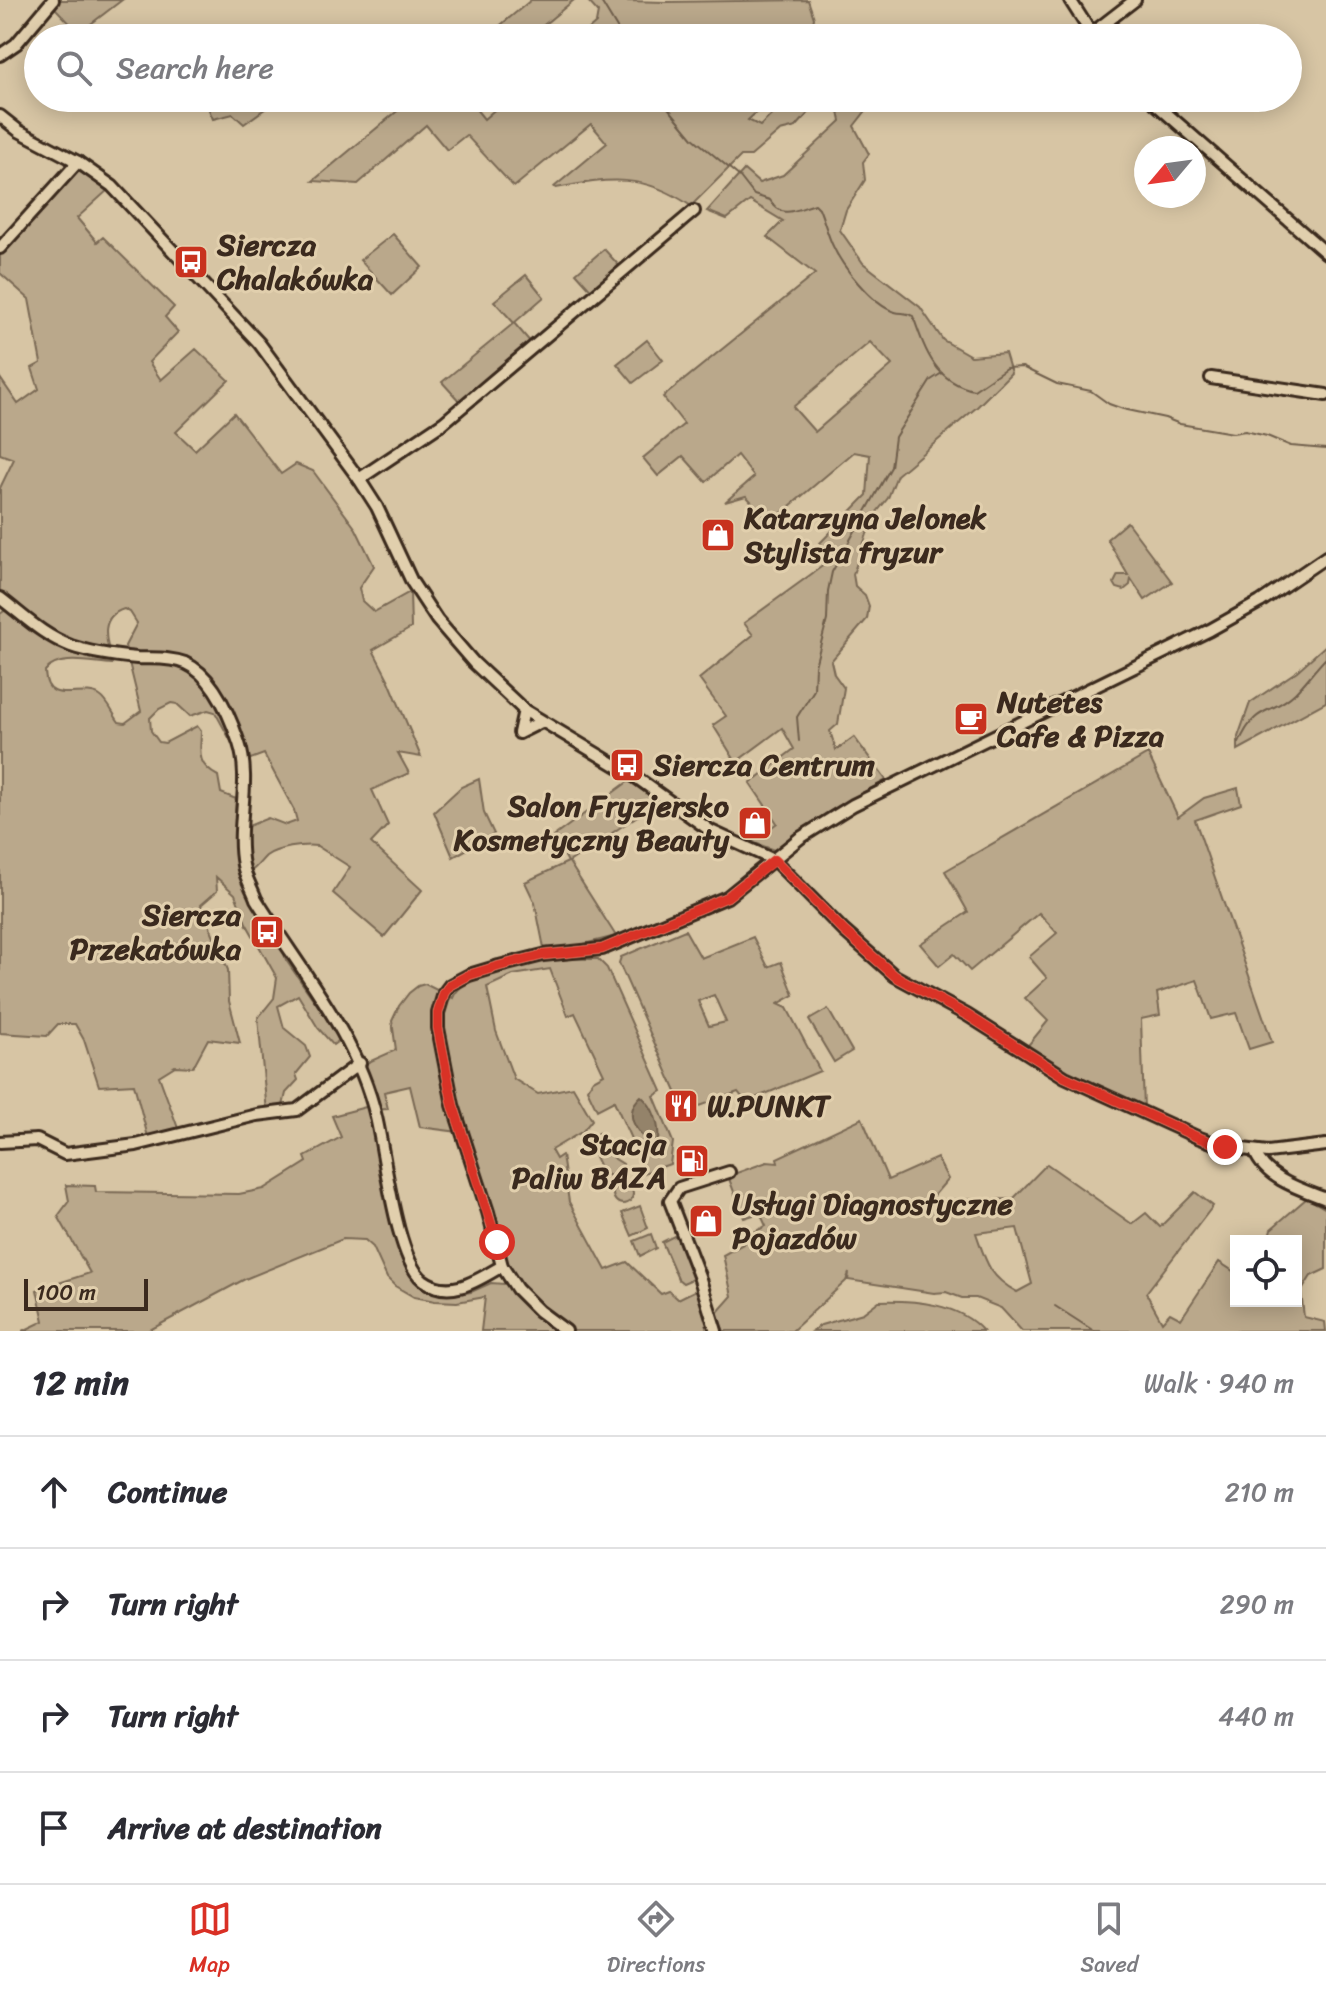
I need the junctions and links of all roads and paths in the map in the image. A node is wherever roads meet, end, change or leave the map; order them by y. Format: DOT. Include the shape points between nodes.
graph roads {
  1 [pos="53,0"];
  2 [pos="1070,0"];
  3 [pos="1135,0"];
  4 [pos="33,24"];
  5 [pos="1085,24"];
  6 [pos="1107,24"];
  7 [pos="24,34"];
  8 [pos="0,55"];
  9 [pos="1165,112"];
  10 [pos="0,116"];
  11 [pos="78,162"];
  12 [pos="694,211"];
  13 [pos="0,248"];
  14 [pos="1326,253"];
  15 [pos="1211,378"];
  16 [pos="1326,395"];
  17 [pos="359,479"];
  18 [pos="1326,557"];
  19 [pos="0,598"];
  20 [pos="524,710"];
  21 [pos="541,722"];
  22 [pos="774,860"];
  23 [pos="360,1063"];
  24 [pos="0,1142"];
  25 [pos="1326,1145"];
  26 [pos="1255,1152"];
  27 [pos="729,1172"];
  28 [pos="1326,1199"];
  29 [pos="502,1266"];
  30 [pos="566,1331"];
  31 [pos="716,1331"];
  1 -- 4 [label="street"];
  2 -- 5 [label="street"];
  3 -- 6 [label="street"];
  7 -- 8 [label="street"];
  9 -- 14 [label="street"];
  10 -- 11 [label="street"];
  11 -- 13 [label="street"];
  11 -- 17 [label="street" via="125,198 245,327"];
  12 -- 17 [label="street" via="443,423"];
  15 -- 16 [label="street"];
  17 -- 20 [label="street" via="437,620"];
  18 -- 22 [label="street" via="1210,630 881,789"];
  19 -- 23 [label="street" via="47,636 115,655 179,661 210,686 241,747 246,875"];
  20 -- 21 [label="street"];
  20 -- 21 [label="street" via="519,733"];
  21 -- 22 [label="street" via="637,778 711,831"];
  22 -- 26 [label="street" via="873,958 907,983 1087,1088 1210,1142"];
  22 -- 29 [label="street" via="727,897 602,949 499,966 469,975 444,993 438,1013 453,1105"];
  23 -- 24 [label="street" via="297,1110 136,1145 65,1154 37,1140"];
  23 -- 29 [label="street" via="414,1270 429,1284 449,1288 475,1282"];
  25 -- 26 [label="street"];
  26 -- 28 [label="street" via="1261,1167"];
  27 -- 31 [label="street" via="679,1188 670,1201"];
  29 -- 30 [label="street" via="528,1300"];
}
